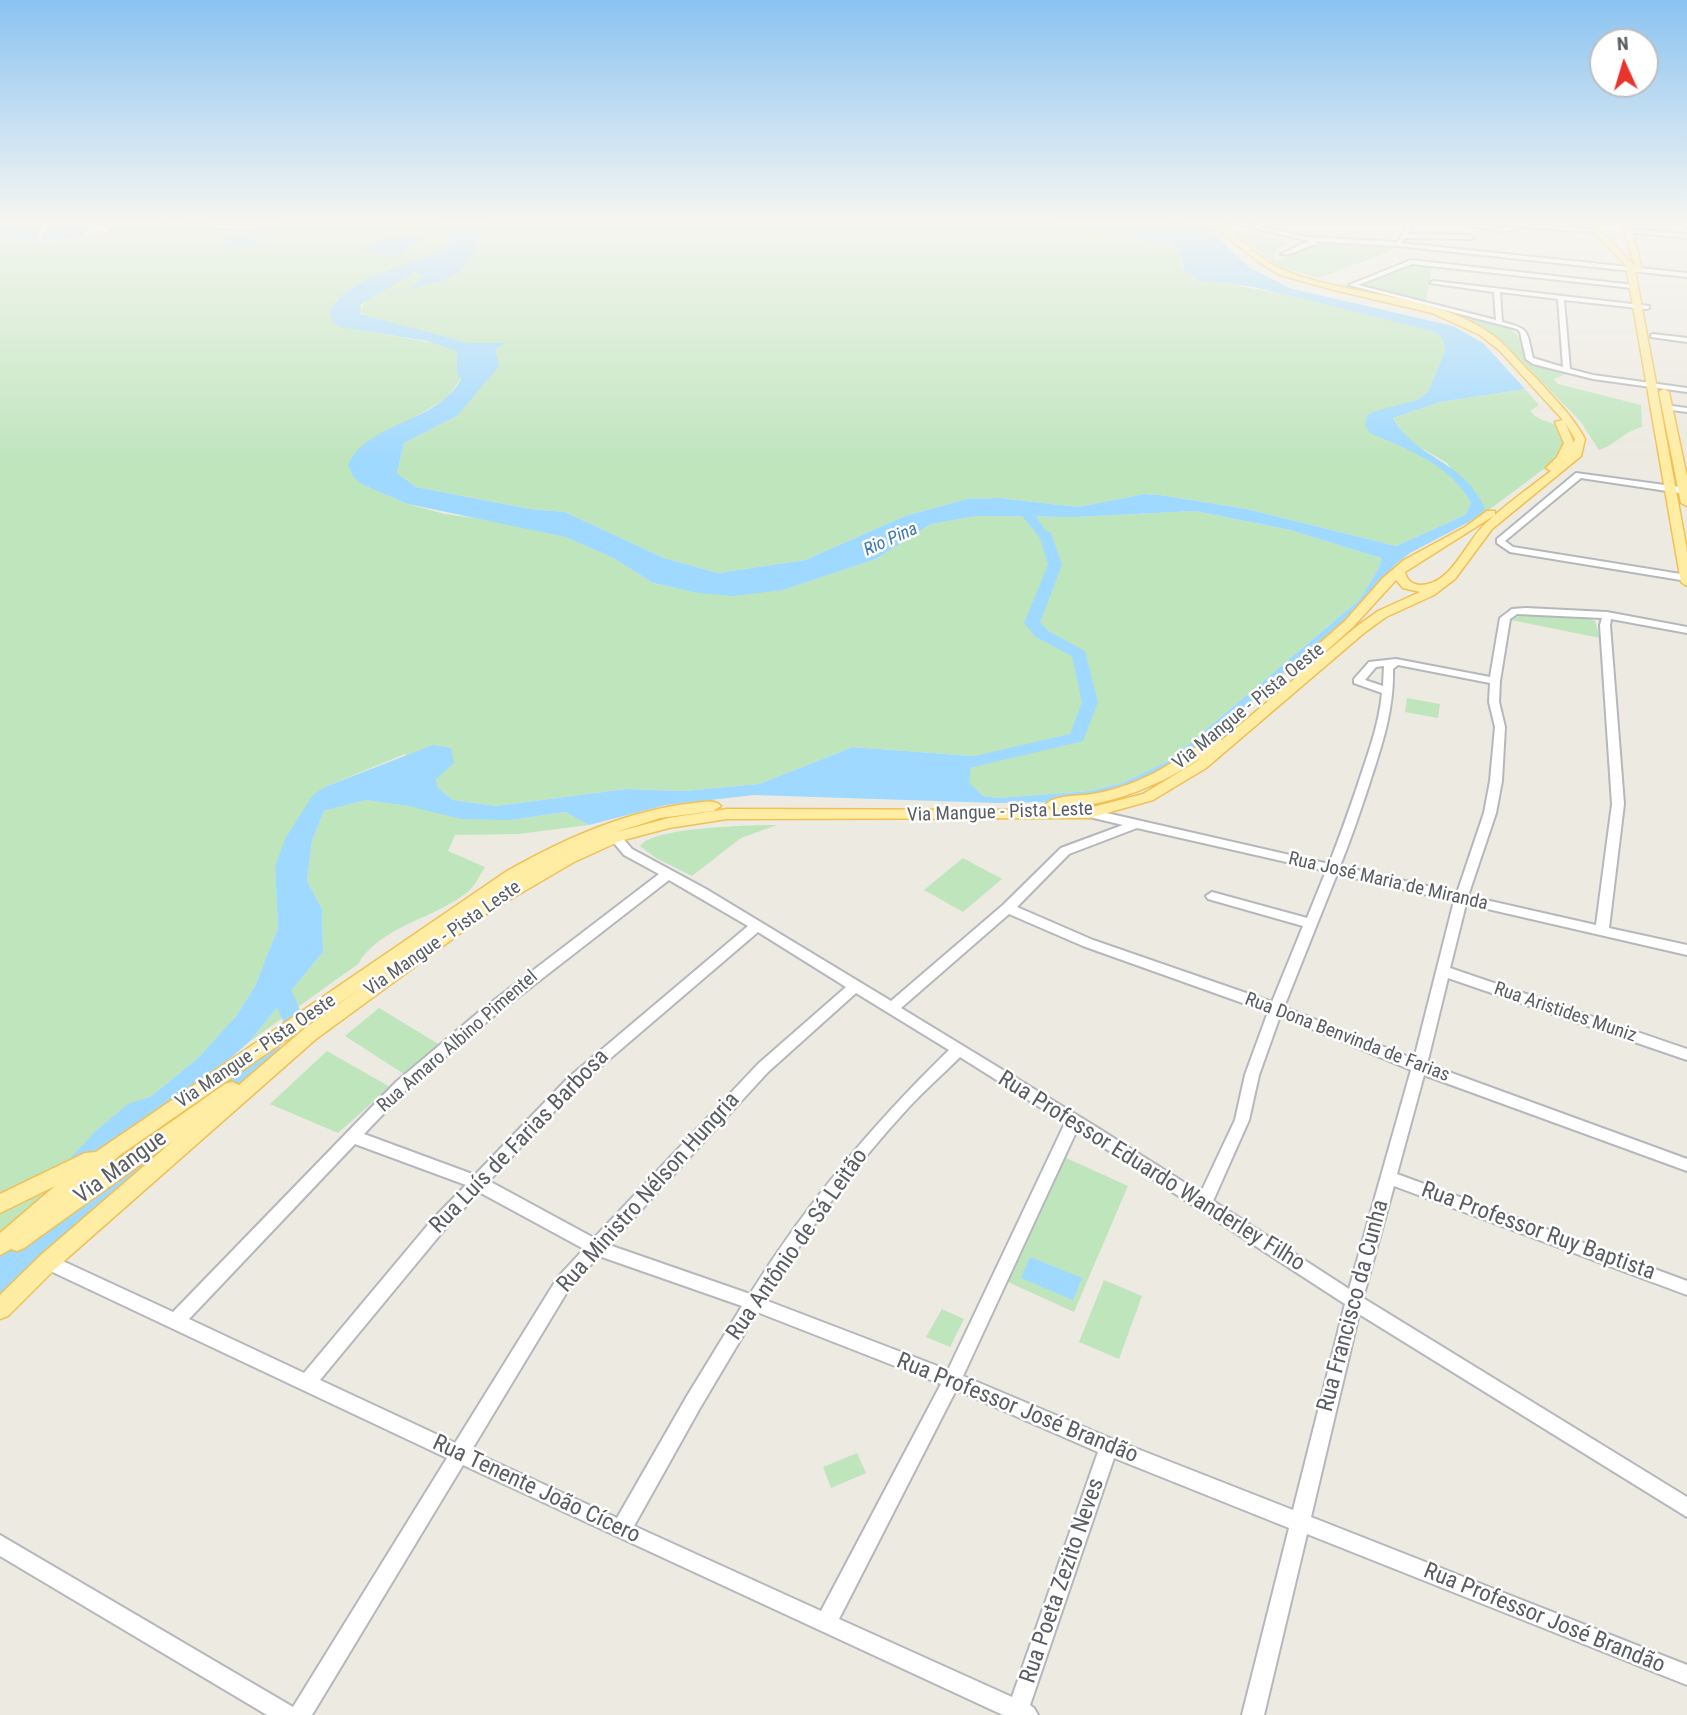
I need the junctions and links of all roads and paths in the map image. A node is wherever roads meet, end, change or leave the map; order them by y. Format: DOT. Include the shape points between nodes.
graph roads {
  1 [pos="1355,301"];
  2 [pos="1357,301"];
  3 [pos="1394,301"];
  4 [pos="1399,301"];
  5 [pos="1404,301"];
  6 [pos="1426,301"];
  7 [pos="1498,301"];
  8 [pos="1561,301"];
  9 [pos="1588,301"];
  10 [pos="1639,301"];
  11 [pos="1641,301"];
  12 [pos="1364,303"];
  13 [pos="1424,307"];
  14 [pos="1642,307"];
  15 [pos="1499,322"];
  16 [pos="1653,337"];
  17 [pos="1687,341"];
  18 [pos="1567,370"];
  19 [pos="1657,386"];
  20 [pos="1687,390"];
  21 [pos="1667,407"];
  22 [pos="1687,410"];
  23 [pos="1671,488"];
  24 [pos="1686,490"];
  25 [pos="1687,503"];
  26 [pos="1399,572"];
  27 [pos="1687,579"];
  28 [pos="1439,586"];
  29 [pos="1606,620"];
  30 [pos="1687,630"];
  31 [pos="1393,664"];
  32 [pos="1495,681"];
  33 [pos="1390,692"];
  34 [pos="1089,813"];
  35 [pos="1133,822"];
  36 [pos="615,837"];
  37 [pos="1332,868"];
  38 [pos="668,874"];
  39 [pos="1212,896"];
  40 [pos="1461,899"];
  41 [pos="1008,908"];
  42 [pos="1311,924"];
  43 [pos="757,927"];
  44 [pos="1602,931"];
  45 [pos="1687,950"];
  46 [pos="1443,971"];
  47 [pos="856,986"];
  48 [pos="891,1009"];
  49 [pos="1276,1009"];
  50 [pos="310,1034"];
  51 [pos="958,1050"];
  52 [pos="1687,1055"];
  53 [pos="1419,1067"];
  54 [pos="1073,1122"];
  55 [pos="351,1136"];
  56 [pos="113,1149"];
  57 [pos="1687,1165"];
  58 [pos="1388,1177"];
  59 [pos="477,1182"];
  60 [pos="1204,1200"];
  61 [pos="0,1204"];
  62 [pos="0,1247"];
  63 [pos="595,1247"];
  64 [pos="0,1253"];
  65 [pos="48,1262"];
  66 [pos="1687,1288"];
  67 [pos="1354,1301"];
  68 [pos="751,1302"];
  69 [pos="0,1309"];
  70 [pos="177,1320"];
  71 [pos="952,1380"];
  72 [pos="308,1381"];
  73 [pos="1109,1447"];
  74 [pos="457,1454"];
  75 [pos="1687,1508"];
  76 [pos="1299,1522"];
  77 [pos="621,1530"];
  78 [pos="0,1545"];
  79 [pos="826,1623"];
  80 [pos="1687,1675"];
  81 [pos="1020,1714"];
  82 [pos="287,1715"];
  83 [pos="300,1715"];
  84 [pos="1253,1715"];
  1 -- 12 [label="main road, Via Mangue - Pista Oeste"];
  2 -- 12 [label="main road"];
  3 -- 13 [label="main road"];
  4 -- 13 [label="main road, Via Mangue - Pista Leste"];
  5 -- 13 [label="street"];
  6 -- 13 [label="street"];
  7 -- 15 [label="street"];
  8 -- 18 [label="street"];
  9 -- 14 [label="street"];
  10 -- 14 [label="main road"];
  11 -- 14 [label="main road"];
  12 -- 26 [label="main road, Via Mangue - Pista Oeste" via="1431,316 1469,330 1490,345 1544,403 1561,423 1569,443 1562,459 1469,529 1421,554"];
  13 -- 15 [label="street"];
  13 -- 28 [label="main road, Via Mangue - Pista Leste" via="1494,341 1569,421 1580,439 1570,465 1489,526 1460,567"];
  14 -- 16 [label="main road"];
  14 -- 19 [label="main road"];
  15 -- 18 [label="street" via="1523,331 1532,361"];
  16 -- 17 [label="street"];
  16 -- 19 [label="main road"];
  18 -- 19 [label="street"];
  19 -- 20 [label="street"];
  19 -- 21 [label="main road"];
  19 -- 23 [label="main road"];
  21 -- 22 [label="street"];
  21 -- 24 [label="main road"];
  23 -- 24 [label="street"];
  23 -- 27 [label="main road"];
  23 -- 27 [label="street" via="1579,475 1503,537 1502,545"];
  24 -- 25 [label="main road"];
  26 -- 28 [label="main road" via="1408,586"];
  26 -- 56 [label="main road, Via Mangue - Pista Oeste" via="1349,624 1241,718 1187,762 1149,784 1102,798 1048,805 761,803 671,810 625,822 542,858 513,876"];
  28 -- 34 [label="main road, Via Mangue - Pista Leste" via="1360,630 1177,782 1148,797"];
  29 -- 30 [label="street"];
  29 -- 32 [label="street, Rua Francisco da Cunha" via="1583,614 1507,614"];
  29 -- 44 [label="street" via="1618,804"];
  31 -- 32 [label="street"];
  31 -- 33 [label="street"];
  31 -- 33 [label="street" via="1373,664 1358,681"];
  32 -- 40 [label="street, Rua Francisco da Cunha" via="1500,727 1496,781"];
  33 -- 37 [label="street" via="1384,727"];
  34 -- 35 [label="street, Rua José Maria de Miranda"];
  34 -- 36 [label="main road, Via Mangue - Pista Leste" via="751,813 698,817"];
  35 -- 37 [label="street, Rua José Maria de Miranda"];
  35 -- 41 [label="street" via="1057,857"];
  36 -- 38 [label="street, Rua Professor Eduardo Wanderley Filho" via="628,852"];
  36 -- 50 [label="main road, Via Mangue - Pista Leste" via="516,887"];
  37 -- 40 [label="street, Rua José Maria de Miranda"];
  37 -- 42 [label="street"];
  38 -- 43 [label="street, Rua Professor Eduardo Wanderley Filho"];
  38 -- 55 [label="street, Rua Amaro Albino Pimentel" via="485,1015 401,1086"];
  39 -- 42 [label="street"];
  40 -- 44 [label="street, Rua José Maria de Miranda"];
  40 -- 46 [label="street, Rua Francisco da Cunha"];
  41 -- 48 [label="street"];
  41 -- 49 [label="street, Rua Dona Benvinda de Farias" via="1088,943"];
  42 -- 49 [label="street"];
  43 -- 47 [label="street, Rua Professor Eduardo Wanderley Filho"];
  43 -- 59 [label="street, Rua Luís de Farias Barbosa" via="573,1082"];
  44 -- 45 [label="street, Rua José Maria de Miranda"];
  46 -- 52 [label="street, Rua Aristides Muniz"];
  46 -- 53 [label="street, Rua Francisco da Cunha"];
  47 -- 48 [label="street, Rua Professor Eduardo Wanderley Filho"];
  47 -- 63 [label="street, Rua Ministro Nélson Hungria" via="763,1068"];
  48 -- 51 [label="street, Rua Professor Eduardo Wanderley Filho"];
  49 -- 53 [label="street, Rua Dona Benvinda de Farias"];
  49 -- 60 [label="street" via="1242,1119"];
  50 -- 64 [label="main road, Via Mangue"];
  50 -- 65 [label="main road, Via Mangue - Pista Leste"];
  51 -- 54 [label="street, Rua Professor Eduardo Wanderley Filho"];
  51 -- 68 [label="street, Rua Antônio de Sá Leitão" via="891,1117"];
  53 -- 57 [label="street, Rua Dona Benvinda de Farias"];
  53 -- 58 [label="street, Rua Francisco da Cunha"];
  54 -- 60 [label="street, Rua Professor Eduardo Wanderley Filho"];
  54 -- 71 [label="street"];
  55 -- 59 [label="street, Rua Professor José Brandão"];
  55 -- 70 [label="street, Rua Amaro Albino Pimentel"];
  56 -- 61 [label="main road, Via Mangue"];
  56 -- 62 [label="main road, Via Mangue - Pista Oeste"];
  58 -- 66 [label="street, Rua Professor Ruy Baptista"];
  58 -- 67 [label="street, Rua Francisco da Cunha"];
  59 -- 63 [label="street, Rua Professor José Brandão"];
  59 -- 72 [label="street, Rua Luís de Farias Barbosa"];
  60 -- 67 [label="street, Rua Professor Eduardo Wanderley Filho"];
  63 -- 68 [label="street, Rua Professor José Brandão"];
  63 -- 74 [label="street, Rua Ministro Nélson Hungria" via="564,1282"];
  65 -- 69 [label="main road, Via Mangue - Pista Leste"];
  65 -- 70 [label="street, Rua Tenente João Cícero"];
  67 -- 75 [label="street, Rua Professor Eduardo Wanderley Filho"];
  67 -- 76 [label="street, Rua Francisco da Cunha"];
  68 -- 71 [label="street, Rua Professor José Brandão"];
  68 -- 77 [label="street, Rua Antônio de Sá Leitão"];
  70 -- 72 [label="street, Rua Tenente João Cícero"];
  71 -- 73 [label="street, Rua Professor José Brandão"];
  71 -- 79 [label="street"];
  72 -- 74 [label="street, Rua Tenente João Cícero"];
  73 -- 76 [label="street, Rua Professor José Brandão"];
  73 -- 81 [label="street, Rua Poeta Zezito Neves"];
  74 -- 77 [label="street, Rua Tenente João Cícero"];
  74 -- 83 [label="street, Rua Ministro Nélson Hungria"];
  76 -- 80 [label="street, Rua Professor José Brandão"];
  76 -- 84 [label="street, Rua Francisco da Cunha"];
  77 -- 79 [label="street, Rua Tenente João Cícero"];
  78 -- 82 [label="street"];
  79 -- 81 [label="street, Rua Tenente João Cícero"];
}
